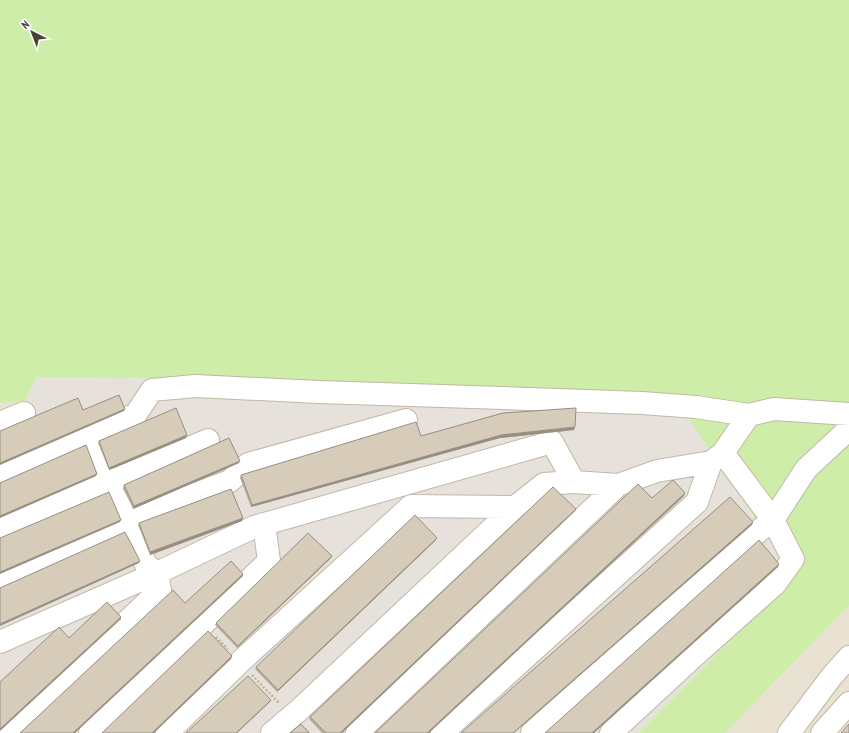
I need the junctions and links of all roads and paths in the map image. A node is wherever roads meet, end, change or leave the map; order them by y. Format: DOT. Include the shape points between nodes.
graph roads {
  1 [pos="24,413"];
  2 [pos="849,414"];
  3 [pos="748,415"];
  4 [pos="406,420"];
  5 [pos="0,423"];
  6 [pos="849,429"];
  7 [pos="87,436"];
  8 [pos="208,440"];
  9 [pos="717,458"];
  10 [pos="0,474"];
  11 [pos="574,482"];
  12 [pos="107,483"];
  13 [pos="618,485"];
  14 [pos="515,507"];
  15 [pos="773,520"];
  16 [pos="264,524"];
  17 [pos="130,525"];
  18 [pos="0,529"];
  19 [pos="157,573"];
  20 [pos="0,580"];
  21 [pos="204,624"];
  22 [pos="0,642"];
  23 [pos="849,657"];
  24 [pos="240,662"];
  25 [pos="849,702"];
  26 [pos="292,716"];
  27 [pos="10,733"];
  28 [pos="90,733"];
  29 [pos="167,733"];
  30 [pos="272,733"];
  31 [pos="309,733"];
  32 [pos="357,733"];
  33 [pos="442,733"];
  34 [pos="532,733"];
  35 [pos="611,733"];
  36 [pos="789,733"];
  37 [pos="822,733"];
  1 -- 5 [label="lane"];
  2 -- 3 [label="lane" via="774,409"];
  3 -- 7 [label="lane" via="696,407 642,403 195,386 152,390 136,414"];
  3 -- 9 [label="lane"];
  4 -- 17 [label="lane" via="248,464 230,481 140,515"];
  6 -- 15 [label="lane" via="806,469"];
  7 -- 10 [label="lane"];
  7 -- 12 [label="lane"];
  8 -- 12 [label="lane"];
  9 -- 13 [label="lane" via="657,471"];
  9 -- 15 [label="lane"];
  9 -- 33 [label="lane" via="697,502"];
  11 -- 13 [label="lane"];
  11 -- 14 [label="lane" via="544,484"];
  11 -- 16 [label="lane" via="552,442"];
  12 -- 17 [label="lane"];
  12 -- 18 [label="lane"];
  13 -- 32 [label="lane"];
  14 -- 24 [label="lane" via="411,506"];
  14 -- 26 [label="lane"];
  15 -- 34 [label="lane" via="746,541"];
  15 -- 35 [label="lane" via="793,560 775,584"];
  16 -- 19 [label="lane"];
  16 -- 21 [label="lane" via="269,561"];
  17 -- 19 [label="lane" via="146,565"];
  17 -- 20 [label="lane"];
  19 -- 22 [label="lane"];
  19 -- 27 [label="lane" via="160,590"];
  21 -- 24 [label="path"];
  21 -- 28 [label="lane"];
  23 -- 36 [label="lane"];
  24 -- 26 [label="path"];
  24 -- 29 [label="lane"];
  25 -- 37 [label="lane"];
  26 -- 30 [label="lane"];
  26 -- 31 [label="path"];
}
